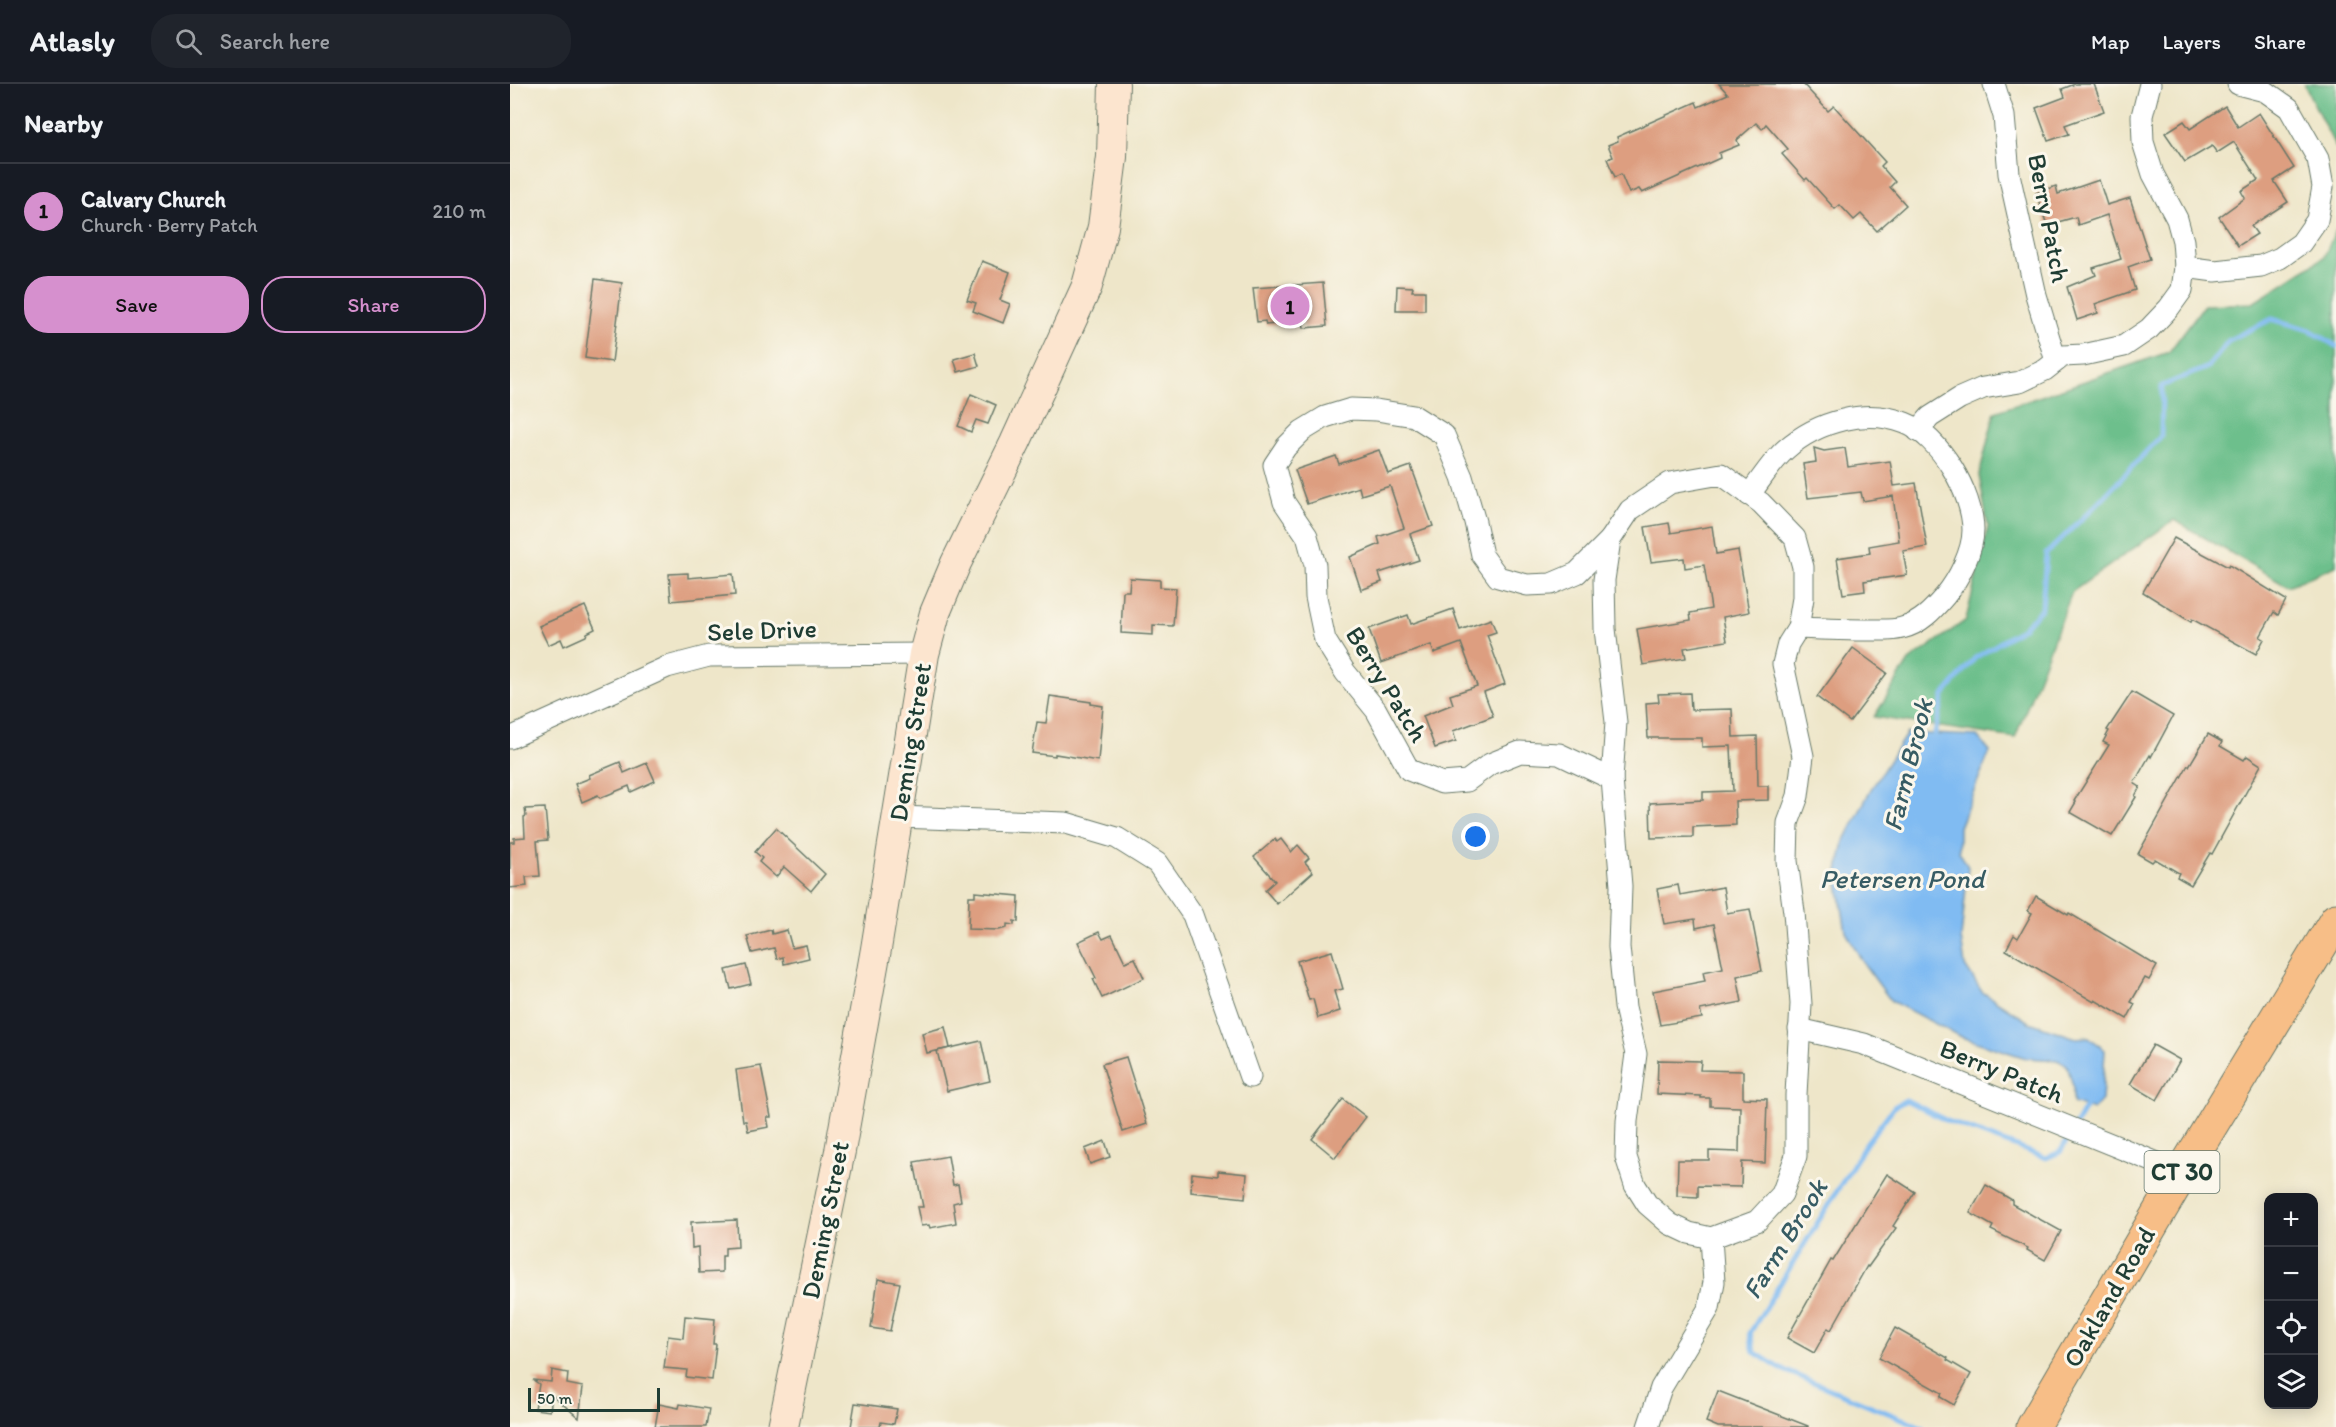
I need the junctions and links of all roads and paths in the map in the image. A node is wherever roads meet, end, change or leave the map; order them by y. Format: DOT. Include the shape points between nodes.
graph roads {
  1 [pos="1114,84"];
  2 [pos="1994,84"];
  3 [pos="2150,84"];
  4 [pos="2238,84"];
  5 [pos="2185,267"];
  6 [pos="2056,361"];
  7 [pos="1918,431"];
  8 [pos="1749,495"];
  9 [pos="1610,540"];
  10 [pos="1797,628"];
  11 [pos="924,654"];
  12 [pos="510,738"];
  13 [pos="1612,779"];
  14 [pos="898,817"];
  15 [pos="2336,920"];
  16 [pos="1799,1029"];
  17 [pos="1250,1077"];
  18 [pos="2182,1173"];
  19 [pos="1711,1238"];
  20 [pos="783,1427"];
  21 [pos="1648,1427"];
  22 [pos="2033,1427"];
  1 -- 11 [label="street, Deming Street" via="1112,157 1103,227 1086,286 956,562"];
  2 -- 6 [label="street, Berry Patch" via="2004,116 2009,174 2023,237"];
  3 -- 5 [label="street" via="2142,116 2143,142 2153,174 2177,219"];
  4 -- 5 [label="street" via="2265,91 2289,108 2318,159 2324,187 2317,220 2301,243 2261,266 2215,271"];
  5 -- 6 [label="street" via="2182,290 2149,329 2124,346 2063,356"];
  6 -- 7 [label="street" via="2020,382 1983,388 1960,398 1930,417"];
  7 -- 8 [label="street" via="1878,417 1848,418 1812,431 1785,449"];
  7 -- 10 [label="street" via="1932,441 1954,470 1966,499 1973,530 1954,585 1923,619 1902,628"];
  8 -- 9 [label="street, Berry Patch" via="1721,474 1670,483 1630,510"];
  8 -- 10 [label="street, Berry Patch" via="1795,538 1803,567 1803,598"];
  9 -- 13 [label="street, Berry Patch" via="1604,580 1605,629 1616,722"];
  9 -- 13 [label="street, Berry Patch" via="1577,573 1551,584 1527,585 1498,577 1482,555 1462,477 1444,435 1414,416 1350,410 1325,417 1302,431 1274,465 1284,502 1307,536 1325,640 1376,710 1409,770 1442,783 1467,781 1490,764 1520,752 1559,754"];
  10 -- 16 [label="street, Berry Patch" via="1782,664 1803,756 1798,796 1788,823 1786,861 1794,912 1801,1004"];
  11 -- 12 [label="street, Sele Drive" via="709,656 667,667"];
  11 -- 14 [label="street, Deming Street"];
  13 -- 19 [label="street, Berry Patch" via="1621,886 1619,947 1625,1007 1636,1054 1626,1157 1635,1185 1647,1204 1670,1224"];
  14 -- 17 [label="street" via="1066,823 1118,838 1157,863 1193,915"];
  14 -- 20 [label="street, Deming Street" via="840,1151"];
  15 -- 18 [label="main road, Oakland Road / CT 30"];
  16 -- 18 [label="street, Berry Patch" via="1864,1044"];
  16 -- 19 [label="street, Berry Patch" via="1796,1156 1782,1194 1757,1221"];
  18 -- 22 [label="main road, Oakland Road / CT 30"];
  19 -- 21 [label="street" via="1714,1282 1709,1308 1661,1388"];
}
